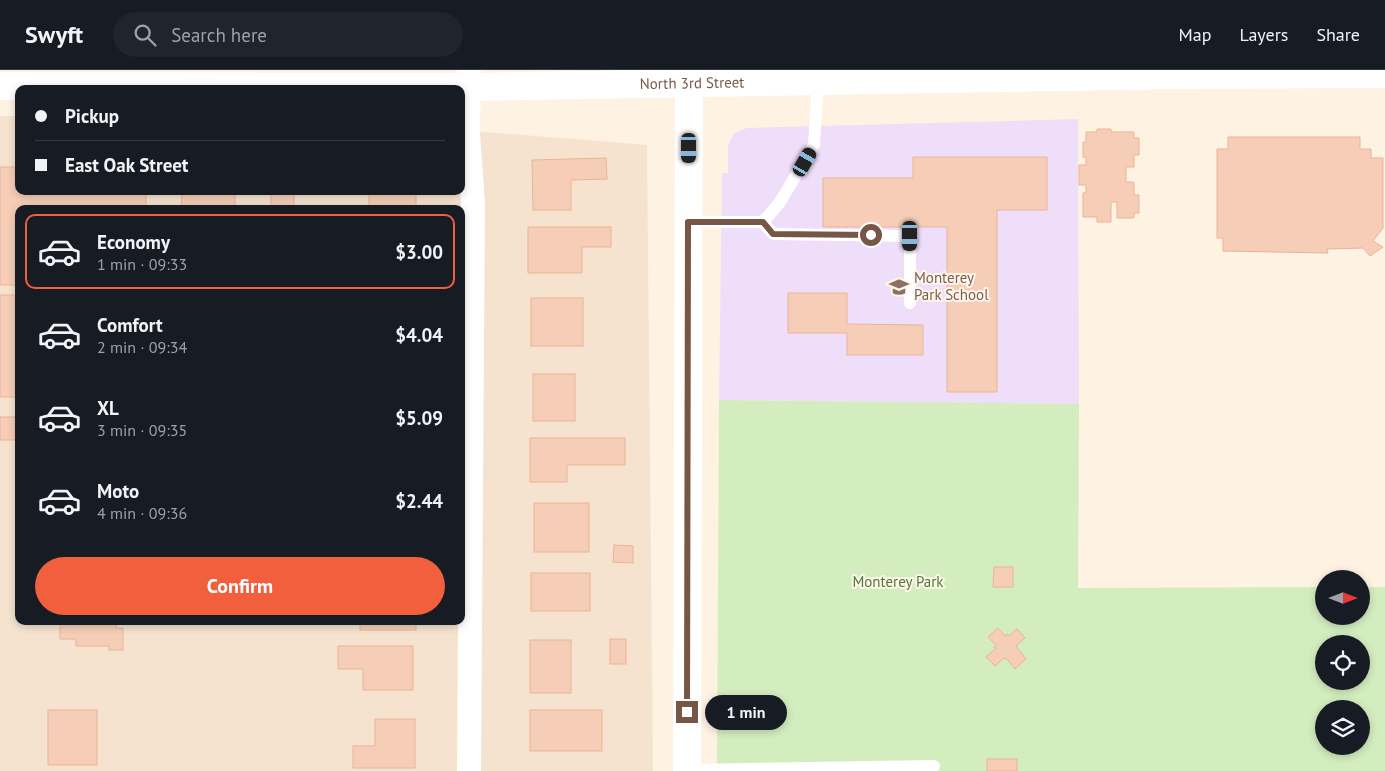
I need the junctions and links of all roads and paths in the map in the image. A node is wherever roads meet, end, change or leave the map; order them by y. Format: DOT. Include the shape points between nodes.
graph roads {
  1 [pos="1245,72"];
  2 [pos="1062,73"];
  3 [pos="1385,74"];
  4 [pos="896,75"];
  5 [pos="689,77"];
  6 [pos="469,78"];
  7 [pos="818,82"];
  8 [pos="59,85"];
  9 [pos="0,86"];
  10 [pos="15,86"];
  11 [pos="688,222"];
  12 [pos="763,222"];
  13 [pos="910,303"];
  14 [pos="934,766"];
  15 [pos="469,771"];
  16 [pos="687,771"];
  1 -- 2 [label="street, North 3rd Street"];
  1 -- 3 [label="street, North 3rd Street"];
  2 -- 4 [label="street, North 3rd Street"];
  4 -- 7 [label="street, North 3rd Street"];
  5 -- 6 [label="street, North 3rd Street"];
  5 -- 7 [label="street, North 3rd Street"];
  5 -- 11 [label="street"];
  6 -- 8 [label="street, North 3rd Street"];
  6 -- 15 [label="street" via="472,223"];
  7 -- 12 [label="lane" via="814,145 780,202"];
  9 -- 10 [label="street, North 3rd Street"];
  11 -- 12 [label="lane"];
  11 -- 16 [label="street"];
  12 -- 13 [label="lane" via="773,234 910,236"];
  14 -- 16 [label="lane"];
}
